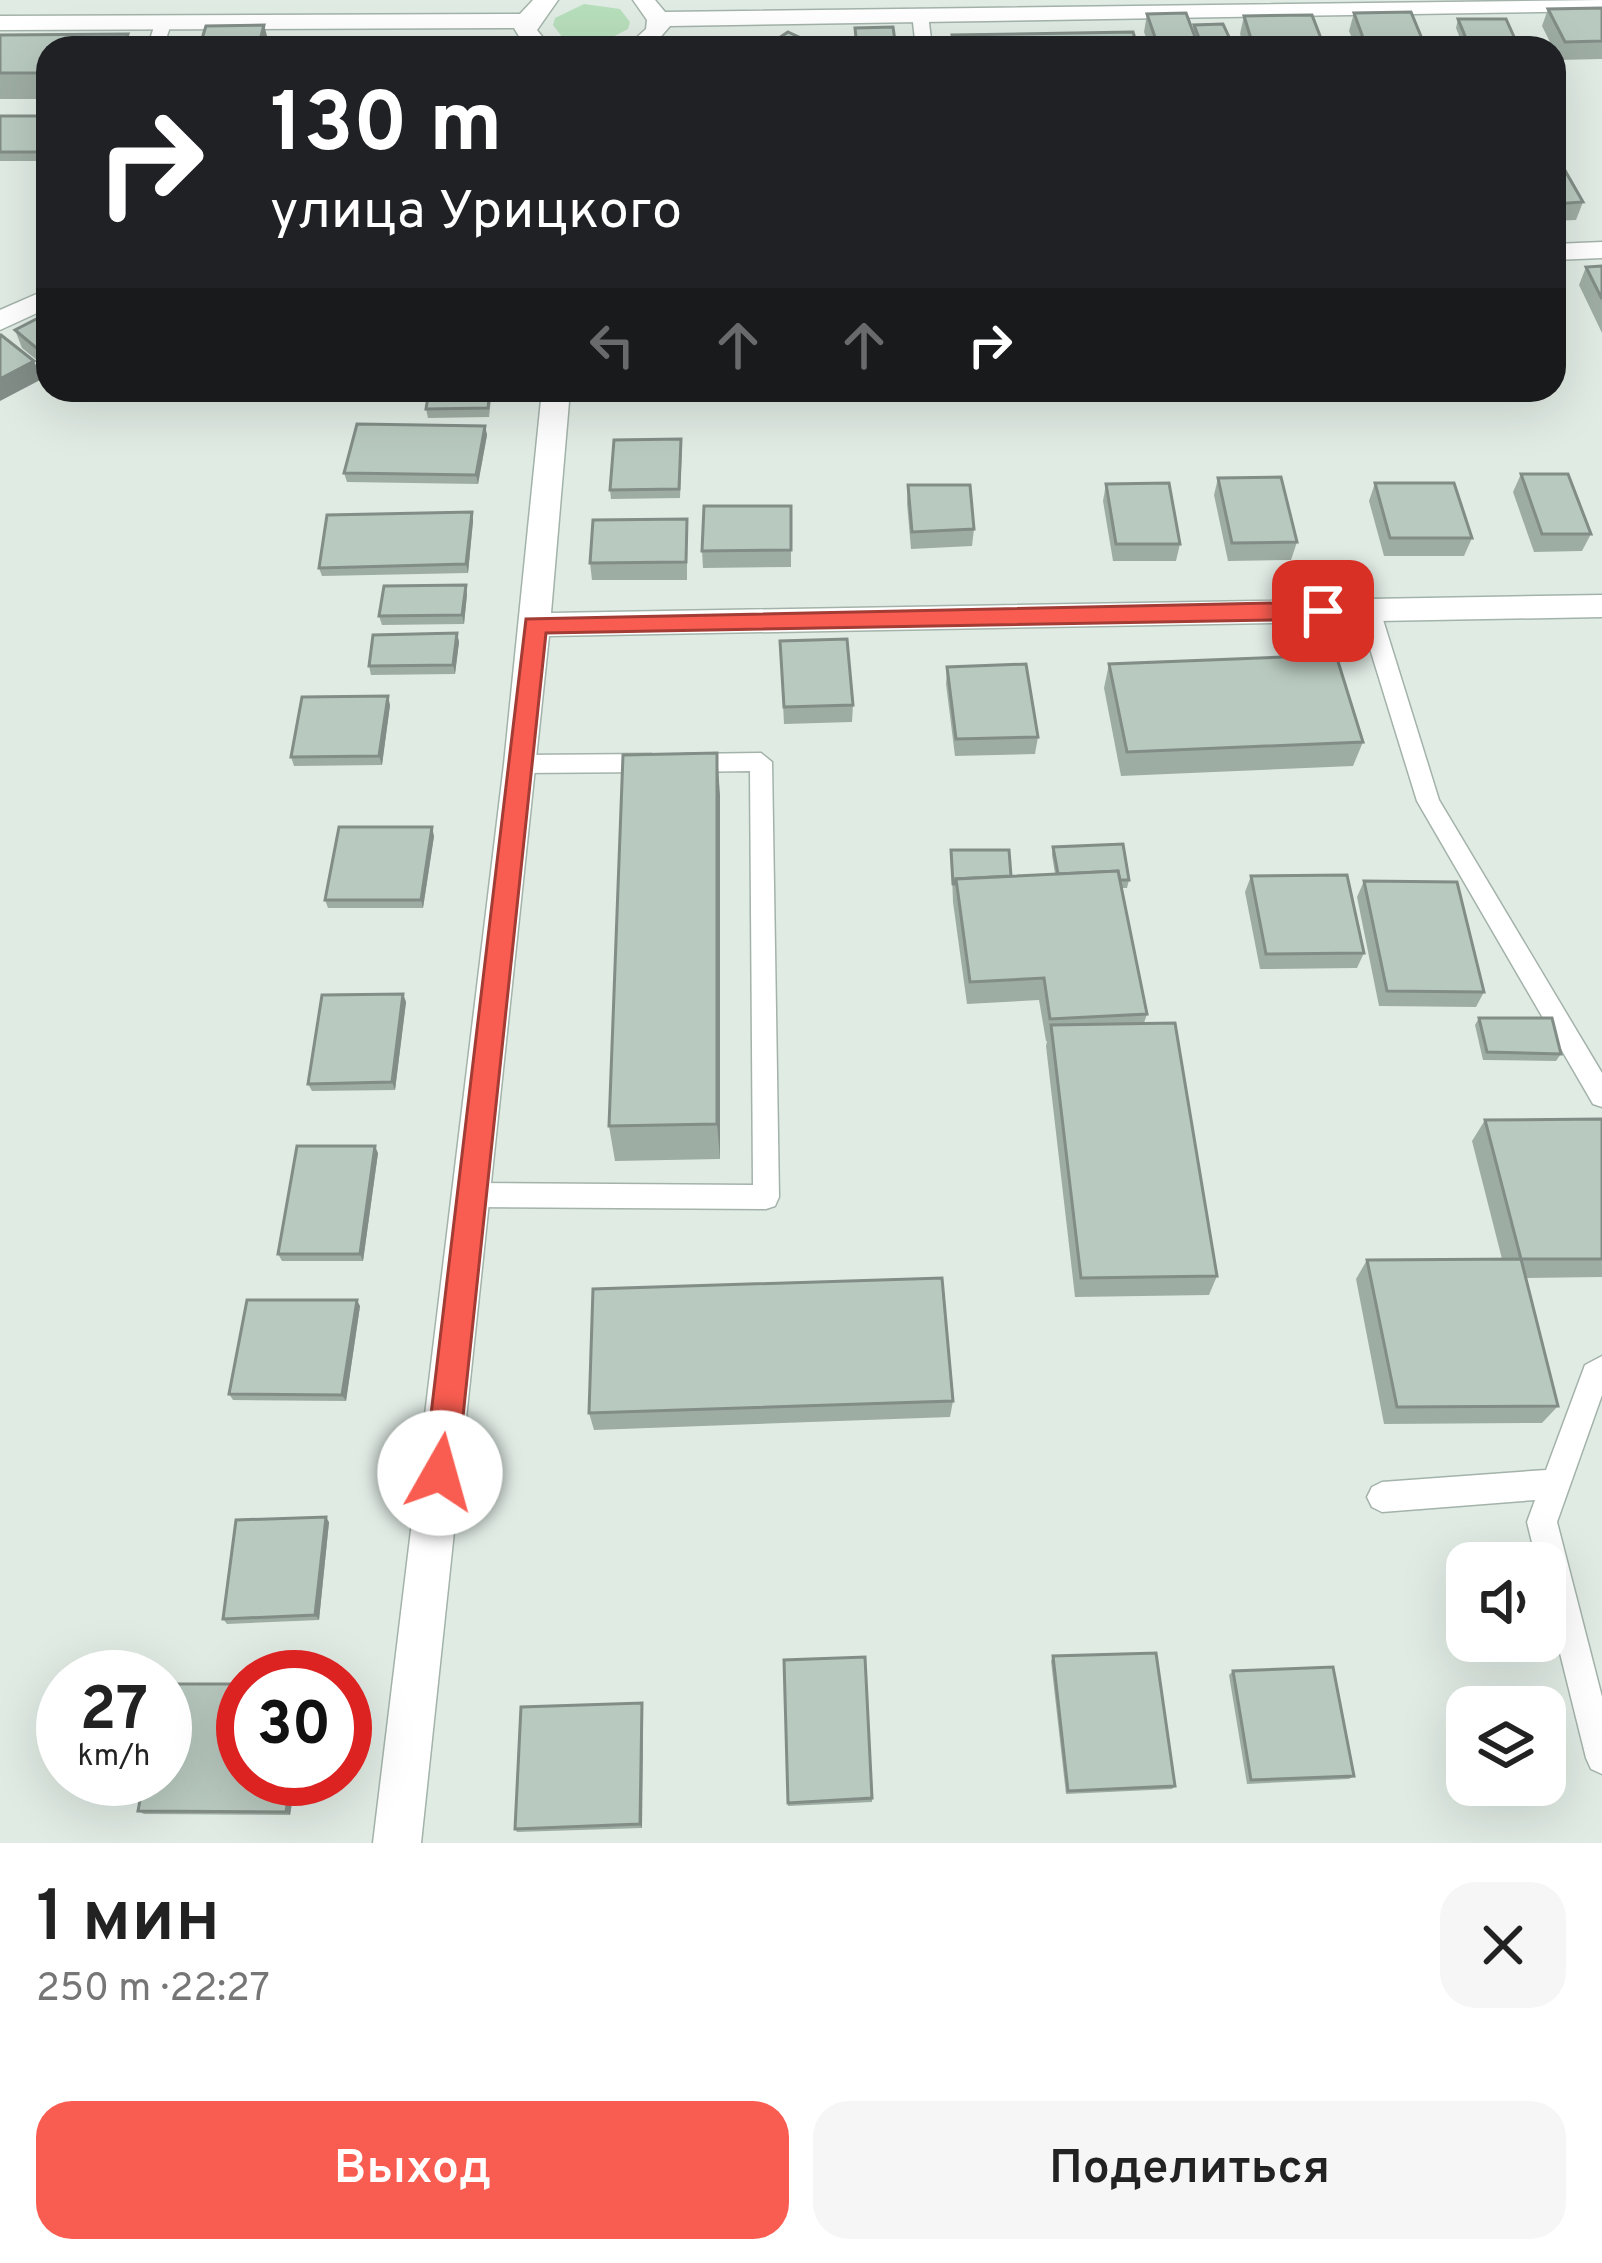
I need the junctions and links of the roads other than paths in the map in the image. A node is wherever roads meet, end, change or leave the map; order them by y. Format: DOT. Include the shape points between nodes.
graph roads {
  1 [pos="546,0"];
  2 [pos="1602,4"];
  3 [pos="651,9"];
  4 [pos="920,14"];
  5 [pos="164,21"];
  6 [pos="526,21"];
  7 [pos="0,23"];
  8 [pos="159,36"];
  9 [pos="529,36"];
  10 [pos="651,36"];
  11 [pos="923,36"];
  12 [pos="1602,250"];
  13 [pos="1566,252"];
  14 [pos="36,303"];
  15 [pos="0,321"];
  16 [pos="555,402"];
  17 [pos="1602,606"];
  18 [pos="1370,610"];
  19 [pos="535,625"];
  20 [pos="521,764"];
  21 [pos="1602,1096"];
  22 [pos="472,1195"];
  23 [pos="1602,1370"];
  24 [pos="1556,1484"];
  25 [pos="1382,1497"];
  26 [pos="1602,1758"];
  27 [pos="397,1843"];
  1 -- 6 [label="street"];
  2 -- 4 [label="street"];
  3 -- 4 [label="street"];
  3 -- 10 [label="street"];
  4 -- 11 [label="lane"];
  5 -- 6 [label="street"];
  5 -- 7 [label="street"];
  5 -- 8 [label="lane"];
  6 -- 9 [label="street"];
  12 -- 13 [label="street"];
  14 -- 15 [label="street"];
  16 -- 19 [label="street"];
  17 -- 18 [label="street"];
  18 -- 19 [label="street"];
  18 -- 21 [label="lane" via="1428,801"];
  19 -- 20 [label="street"];
  20 -- 22 [label="street"];
  20 -- 22 [label="lane" via="761,762 766,1197"];
  22 -- 27 [label="street"];
  23 -- 24 [label="lane"];
  24 -- 25 [label="lane"];
  24 -- 26 [label="lane" via="1542,1522"];
}
